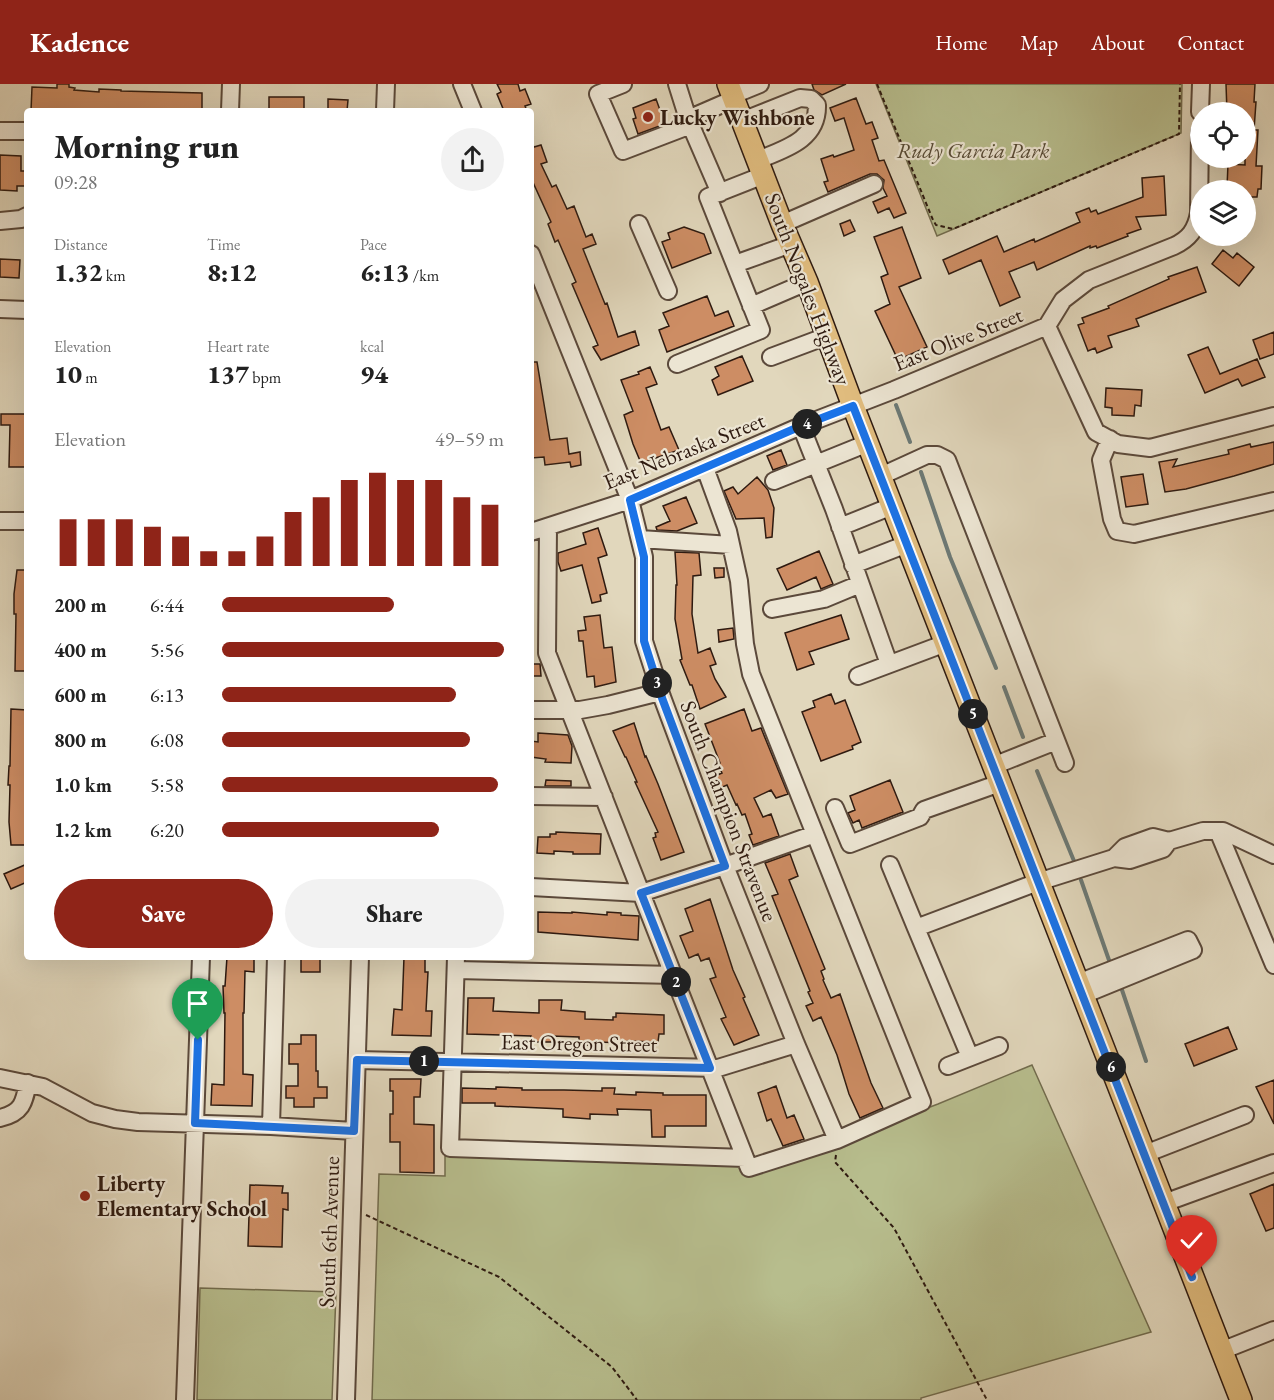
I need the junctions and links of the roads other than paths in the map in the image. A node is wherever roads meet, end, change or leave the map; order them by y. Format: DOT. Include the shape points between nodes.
graph roads {
  1 [pos="231,84"];
  2 [pos="386,84"];
  3 [pos="462,84"];
  4 [pos="623,84"];
  5 [pos="677,84"];
  6 [pos="760,84"];
  7 [pos="1201,84"];
  8 [pos="732,93"];
  9 [pos="1200,102"];
  10 [pos="230,108"];
  11 [pos="385,108"];
  12 [pos="472,108"];
  13 [pos="742,121"];
  14 [pos="690,122"];
  15 [pos="0,131"];
  16 [pos="24,131"];
  17 [pos="761,167"];
  18 [pos="1199,168"];
  19 [pos="874,184"];
  20 [pos="720,193"];
  21 [pos="24,218"];
  22 [pos="0,221"];
  23 [pos="782,224"];
  24 [pos="639,225"];
  25 [pos="791,244"];
  26 [pos="534,261"];
  27 [pos="735,264"];
  28 [pos="807,282"];
  29 [pos="668,291"];
  30 [pos="751,306"];
  31 [pos="0,309"];
  32 [pos="24,310"];
  33 [pos="1047,326"];
  34 [pos="827,336"];
  35 [pos="771,357"];
  36 [pos="677,364"];
  37 [pos="853,406"];
  38 [pos="1274,416"];
  39 [pos="801,426"];
  40 [pos="1103,435"];
  41 [pos="868,442"];
  42 [pos="816,464"];
  43 [pos="705,468"];
  44 [pos="880,476"];
  45 [pos="774,481"];
  46 [pos="630,500"];
  47 [pos="1274,501"];
  48 [pos="892,506"];
  49 [pos="0,521"];
  50 [pos="24,521"];
  51 [pos="548,527"];
  52 [pos="840,527"];
  53 [pos="534,531"];
  54 [pos="640,539"];
  55 [pos="907,544"];
  56 [pos="731,545"];
  57 [pos="854,565"];
  58 [pos="860,584"];
  59 [pos="772,609"];
  60 [pos="946,643"];
  61 [pos="888,664"];
  62 [pos="858,676"];
  63 [pos="660,692"];
  64 [pos="534,710"];
  65 [pos="570,711"];
  66 [pos="1056,741"];
  67 [pos="1065,763"];
  68 [pos="997,775"];
  69 [pos="534,796"];
  70 [pos="604,797"];
  71 [pos="835,808"];
  72 [pos="1218,831"];
  73 [pos="815,834"];
  74 [pos="1274,855"];
  75 [pos="890,865"];
  76 [pos="725,866"];
  77 [pos="1038,882"];
  78 [pos="534,887"];
  79 [pos="641,893"];
  80 [pos="916,928"];
  81 [pos="201,960"];
  82 [pos="276,960"];
  83 [pos="360,960"];
  84 [pos="456,964"];
  85 [pos="1274,965"];
  86 [pos="674,975"];
  87 [pos="1080,989"];
  88 [pos="796,1044"];
  89 [pos="999,1046"];
  90 [pos="970,1057"];
  91 [pos="357,1060"];
  92 [pos="453,1062"];
  93 [pos="948,1066"];
  94 [pos="710,1068"];
  95 [pos="0,1078"];
  96 [pos="28,1083"];
  97 [pos="1245,1115"];
  98 [pos="0,1118"];
  99 [pos="195,1123"];
  100 [pos="271,1126"];
  101 [pos="354,1131"];
  102 [pos="837,1140"];
  103 [pos="1145,1154"];
  104 [pos="745,1158"];
  105 [pos="1274,1163"];
  106 [pos="1164,1203"];
  107 [pos="1274,1330"];
  108 [pos="1221,1351"];
  109 [pos="185,1400"];
  110 [pos="346,1400"];
  111 [pos="1241,1400"];
  1 -- 10 [label="street"];
  2 -- 11 [label="street"];
  3 -- 12 [label="street"];
  4 -- 14 [label="street" via="598,94 622,151"];
  5 -- 14 [label="street"];
  6 -- 8 [label="street"];
  7 -- 9 [label="street"];
  8 -- 13 [label="main road, South Nogales Highway"];
  8 -- 14 [label="street"];
  13 -- 17 [label="main road, South Nogales Highway"];
  13 -- 17 [label="street" via="800,98 811,99 817,105 815,123 806,137"];
  14 -- 20 [label="street"];
  15 -- 16 [label="street"];
  17 -- 20 [label="street"];
  17 -- 23 [label="main road, South Nogales Highway"];
  18 -- 33 [label="street, East Olive Street" via="1198,221 1193,232 1183,242 1089,280 1063,300"];
  19 -- 23 [label="street"];
  20 -- 27 [label="street" via="708,197"];
  21 -- 22 [label="street"];
  23 -- 25 [label="main road, South Nogales Highway"];
  24 -- 29 [label="street"];
  25 -- 27 [label="street"];
  25 -- 28 [label="main road, South Nogales Highway"];
  26 -- 46 [label="street, South Champion Stravenue"];
  27 -- 30 [label="street"];
  28 -- 30 [label="street"];
  28 -- 34 [label="main road, South Nogales Highway"];
  30 -- 36 [label="street" via="761,330"];
  31 -- 32 [label="street"];
  33 -- 37 [label="street, East Olive Street"];
  33 -- 40 [label="street"];
  34 -- 35 [label="street"];
  34 -- 37 [label="main road, South Nogales Highway"];
  37 -- 39 [label="street, East Nebraska Street"];
  37 -- 41 [label="main road, South Nogales Highway"];
  38 -- 40 [label="street" via="1150,448 1118,444"];
  39 -- 42 [label="street"];
  39 -- 43 [label="street, East Nebraska Street"];
  40 -- 47 [label="street" via="1101,460 1117,531 1134,534"];
  41 -- 42 [label="street"];
  41 -- 44 [label="main road, South Nogales Highway"];
  42 -- 45 [label="street"];
  42 -- 52 [label="street"];
  43 -- 46 [label="street, East Nebraska Street"];
  43 -- 56 [label="street"];
  44 -- 48 [label="main road, South Nogales Highway"];
  44 -- 66 [label="street" via="927,455 947,460"];
  46 -- 51 [label="street, East Nebraska Street"];
  46 -- 54 [label="street, South Champion Stravenue"];
  48 -- 52 [label="street"];
  48 -- 55 [label="main road, South Nogales Highway"];
  49 -- 50 [label="street"];
  51 -- 53 [label="street, East Nebraska Street"];
  51 -- 65 [label="street" via="547,653"];
  52 -- 57 [label="street"];
  54 -- 56 [label="street"];
  54 -- 63 [label="street, South Champion Stravenue" via="644,557 644,641"];
  55 -- 57 [label="street"];
  55 -- 60 [label="main road, South Nogales Highway"];
  56 -- 73 [label="street" via="751,674"];
  57 -- 58 [label="street"];
  58 -- 59 [label="street" via="824,599"];
  58 -- 61 [label="street"];
  60 -- 61 [label="street"];
  60 -- 68 [label="main road, South Nogales Highway"];
  61 -- 62 [label="street"];
  63 -- 65 [label="street"];
  63 -- 76 [label="street, South Champion Stravenue"];
  64 -- 65 [label="street"];
  65 -- 70 [label="street"];
  66 -- 67 [label="street"];
  66 -- 68 [label="street"];
  68 -- 71 [label="street" via="924,810 920,817 850,844"];
  68 -- 77 [label="main road, South Nogales Highway"];
  69 -- 70 [label="street"];
  70 -- 79 [label="street"];
  72 -- 74 [label="street"];
  72 -- 77 [label="street" via="1169,841 1153,837 1125,847 1114,858"];
  72 -- 85 [label="street"];
  73 -- 76 [label="street"];
  73 -- 102 [label="street" via="922,1102"];
  75 -- 80 [label="street"];
  76 -- 79 [label="street"];
  76 -- 88 [label="street, South Champion Stravenue"];
  77 -- 80 [label="street"];
  77 -- 87 [label="main road, South Nogales Highway"];
  78 -- 79 [label="street"];
  79 -- 86 [label="street"];
  80 -- 90 [label="street"];
  81 -- 99 [label="street"];
  82 -- 100 [label="street"];
  83 -- 91 [label="street, South 6th Avenue"];
  84 -- 86 [label="street"];
  84 -- 92 [label="street"];
  86 -- 94 [label="street"];
  87 -- 87 [label="street" via="1192,951 1188,940"];
  87 -- 103 [label="main road, South Nogales Highway"];
  88 -- 94 [label="street, East Oregon Street"];
  88 -- 102 [label="street, South Champion Stravenue"];
  89 -- 90 [label="street"];
  90 -- 93 [label="street"];
  91 -- 92 [label="street, East Oregon Street"];
  91 -- 101 [label="street, South 6th Avenue"];
  92 -- 94 [label="street, East Oregon Street"];
  92 -- 104 [label="street" via="450,1148"];
  94 -- 104 [label="street"];
  95 -- 96 [label="street"];
  96 -- 98 [label="street" via="22,1106 12,1115"];
  96 -- 99 [label="street" via="92,1113 115,1119"];
  97 -- 103 [label="street"];
  99 -- 100 [label="street"];
  99 -- 109 [label="street"];
  100 -- 101 [label="street"];
  101 -- 110 [label="street, South 6th Avenue"];
  102 -- 104 [label="street" via="749,1168"];
  103 -- 106 [label="main road, South Nogales Highway"];
  105 -- 106 [label="street"];
  106 -- 108 [label="main road, South Nogales Highway"];
  107 -- 108 [label="street"];
  108 -- 111 [label="main road, South Nogales Highway"];
}
